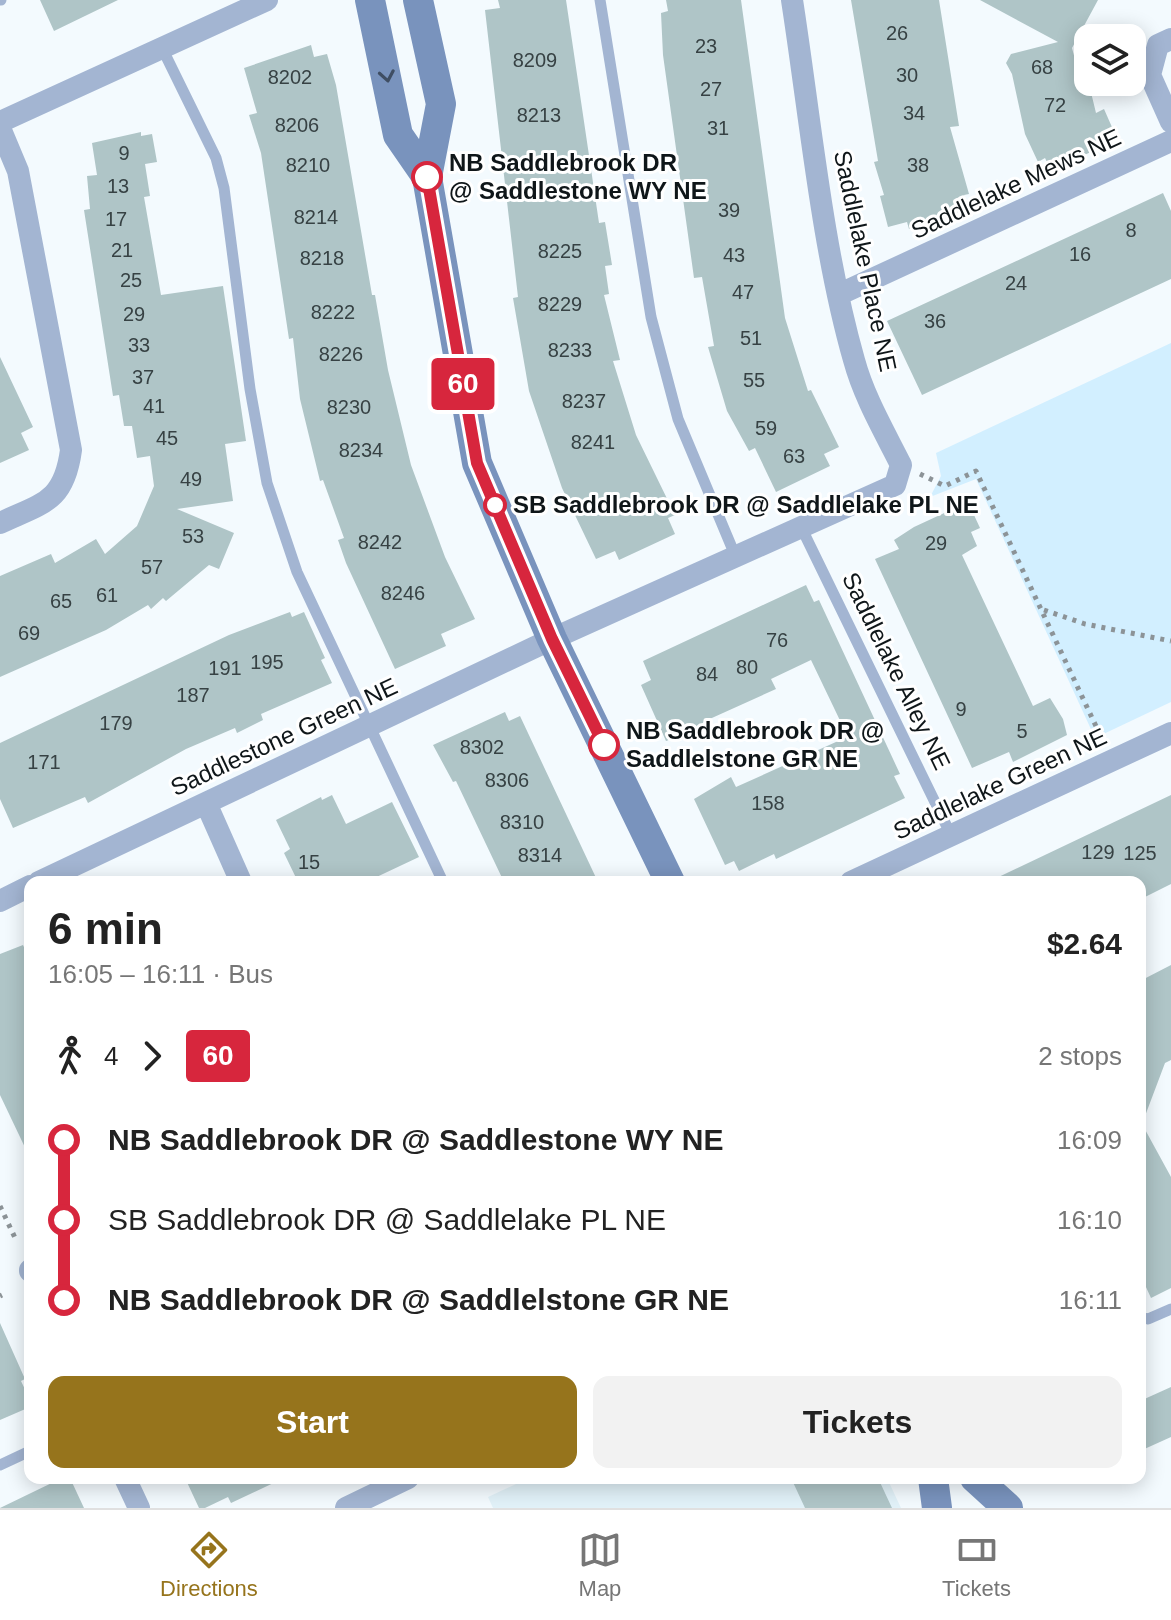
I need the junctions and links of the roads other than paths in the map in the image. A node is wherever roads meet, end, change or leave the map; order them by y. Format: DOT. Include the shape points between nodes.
graph roads {
  1 [pos="267,0"];
  2 [pos="370,0"];
  3 [pos="418,0"];
  4 [pos="600,0"];
  5 [pos="792,0"];
  6 [pos="1171,39"];
  7 [pos="162,48"];
  8 [pos="1171,122"];
  9 [pos="0,125"];
  10 [pos="1171,141"];
  11 [pos="427,177"];
  12 [pos="840,294"];
  13 [pos="0,523"];
  14 [pos="801,527"];
  15 [pos="735,555"];
  16 [pos="552,639"];
  17 [pos="369,726"];
  18 [pos="1171,733"];
  19 [pos="206,803"];
  20 [pos="951,835"];
  21 [pos="883,875"];
  22 [pos="52,876"];
  23 [pos="238,876"];
  24 [pos="440,876"];
  25 [pos="667,876"];
  26 [pos="24,889"];
  27 [pos="0,901"];
  28 [pos="1171,1309"];
  29 [pos="1146,1318"];
  30 [pos="24,1454"];
  31 [pos="0,1465"];
  32 [pos="128,1484"];
  33 [pos="396,1484"];
  34 [pos="934,1484"];
  35 [pos="982,1484"];
  36 [pos="139,1508"];
  37 [pos="346,1508"];
  38 [pos="937,1508"];
  39 [pos="1008,1508"];
  1 -- 7 [label="street"];
  2 -- 11 [label="street, one-way" via="398,135"];
  3 -- 11 [label="street" via="441,104"];
  4 -- 15 [label="lane" via="651,317 678,419"];
  5 -- 12 [label="street, Saddlelake Place NE"];
  6 -- 8 [label="street" via="1158,45 1150,75"];
  7 -- 9 [label="street"];
  7 -- 17 [label="lane" via="216,158 224,188 267,483 297,572"];
  9 -- 13 [label="street" via="18,171 71,450 65,483 55,494"];
  10 -- 12 [label="street, Saddlelake Mews NE"];
  11 -- 16 [label="street" via="477,463"];
  12 -- 14 [label="street, Saddlelake Place NE" via="863,385 901,465 895,485"];
  14 -- 15 [label="street"];
  14 -- 20 [label="lane, Saddlelake Alley NE"];
  15 -- 16 [label="street"];
  16 -- 17 [label="street, Saddlestone Green NE"];
  16 -- 25 [label="street"];
  17 -- 19 [label="street, Saddlestone Green NE"];
  17 -- 24 [label="lane"];
  18 -- 20 [label="street, Saddlelake Green NE"];
  19 -- 22 [label="street, Saddlestone Green NE"];
  19 -- 23 [label="street"];
  20 -- 21 [label="street, Saddlelake Green NE"];
  26 -- 27 [label="street"];
  28 -- 29 [label="lane"];
  30 -- 31 [label="lane"];
  32 -- 36 [label="street"];
  33 -- 37 [label="street"];
  34 -- 38 [label="street"];
  35 -- 39 [label="street"];
}
